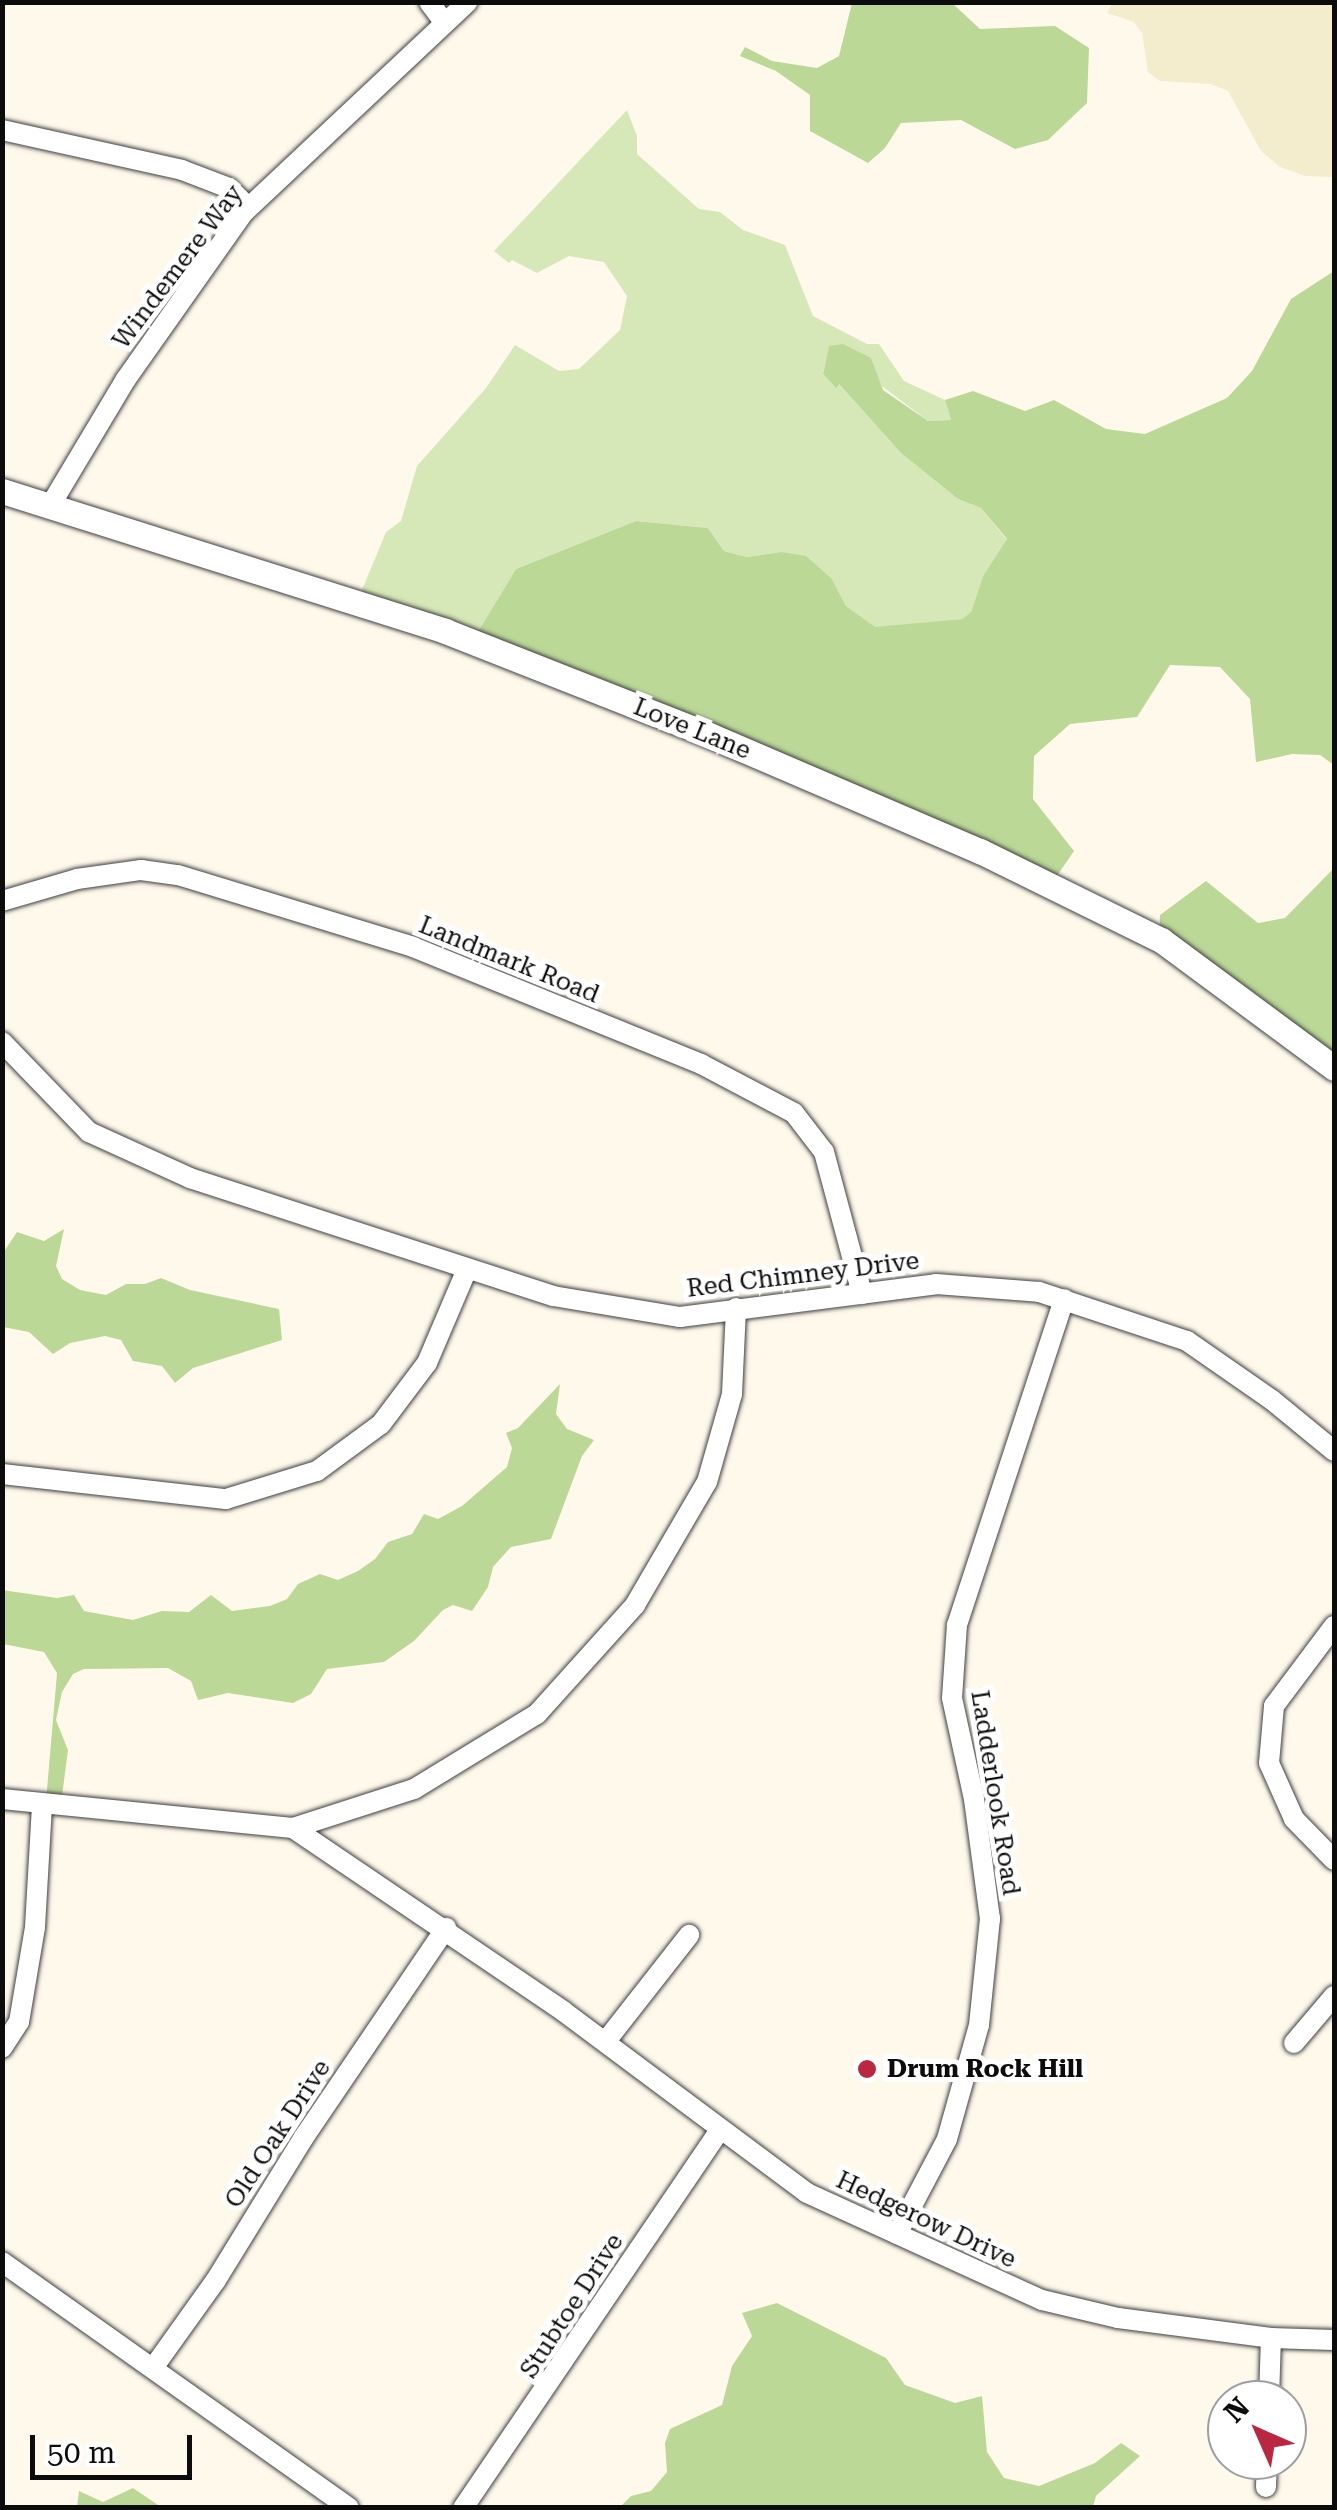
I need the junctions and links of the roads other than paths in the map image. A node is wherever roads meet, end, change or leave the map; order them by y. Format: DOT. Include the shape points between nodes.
graph roads {
  1 [pos="429,2"];
  2 [pos="468,2"];
  3 [pos="445,23"];
  4 [pos="2,130"];
  5 [pos="248,207"];
  6 [pos="2,491"];
  7 [pos="50,506"];
  8 [pos="2,901"];
  9 [pos="2,1042"];
  10 [pos="1334,1068"];
  11 [pos="467,1269"];
  12 [pos="862,1294"];
  13 [pos="1064,1299"];
  14 [pos="736,1308"];
  15 [pos="1334,1452"];
  16 [pos="2,1474"];
  17 [pos="1334,1626"];
  18 [pos="2,1799"];
  19 [pos="42,1804"];
  20 [pos="294,1828"];
  21 [pos="1334,1860"];
  22 [pos="446,1928"];
  23 [pos="688,1935"];
  24 [pos="1334,1996"];
  25 [pos="606,2041"];
  26 [pos="1294,2044"];
  27 [pos="2,2048"];
  28 [pos="720,2130"];
  29 [pos="897,2234"];
  30 [pos="2,2262"];
  31 [pos="1272,2338"];
  32 [pos="1334,2340"];
  33 [pos="153,2368"];
  34 [pos="1270,2380"];
  35 [pos="1266,2480"];
  36 [pos="1266,2487"];
  37 [pos="349,2508"];
  38 [pos="464,2508"];
  1 -- 3 [label="street"];
  2 -- 3 [label="street, Windemere Way"];
  3 -- 5 [label="street, Windemere Way"];
  4 -- 5 [label="street" via="182,170 229,188"];
  5 -- 7 [label="street, Windemere Way" via="126,379"];
  6 -- 7 [label="street, Love Lane"];
  7 -- 10 [label="street, Love Lane" via="445,630 980,851 1161,940"];
  8 -- 12 [label="street, Landmark Road" via="77,879 141,870 178,876 413,947 701,1064 794,1114 824,1152"];
  9 -- 11 [label="street, Red Chimney Drive" via="89,1132 190,1178"];
  11 -- 14 [label="street, Red Chimney Drive" via="553,1296 680,1317"];
  11 -- 16 [label="street" via="427,1363 381,1424 317,1471 226,1499"];
  12 -- 13 [label="street, Red Chimney Drive" via="936,1284"];
  12 -- 14 [label="street, Red Chimney Drive"];
  13 -- 15 [label="street, Red Chimney Drive" via="1187,1340"];
  13 -- 29 [label="street, Ladderlook Road" via="957,1625 952,1698 990,1920 979,2025 948,2139"];
  14 -- 20 [label="street" via="732,1394 706,1482 635,1605 537,1714 414,1789"];
  17 -- 21 [label="street" via="1274,1706 1269,1763 1294,1820"];
  18 -- 19 [label="street"];
  19 -- 20 [label="street"];
  19 -- 27 [label="street" via="35,1927 19,2022"];
  20 -- 22 [label="street, Hedgerow Drive"];
  22 -- 25 [label="street, Hedgerow Drive"];
  22 -- 33 [label="street, Old Oak Drive"];
  23 -- 25 [label="street"];
  24 -- 26 [label="street"];
  25 -- 28 [label="street, Hedgerow Drive"];
  28 -- 29 [label="street, Hedgerow Drive" via="807,2193"];
  28 -- 38 [label="street, Stubtoe Drive"];
  29 -- 31 [label="street, Hedgerow Drive" via="1042,2300 1118,2318"];
  30 -- 33 [label="street"];
  31 -- 32 [label="street, Hedgerow Drive"];
  31 -- 34 [label="street"];
  33 -- 37 [label="street"];
  35 -- 36 [label="street"];
}
